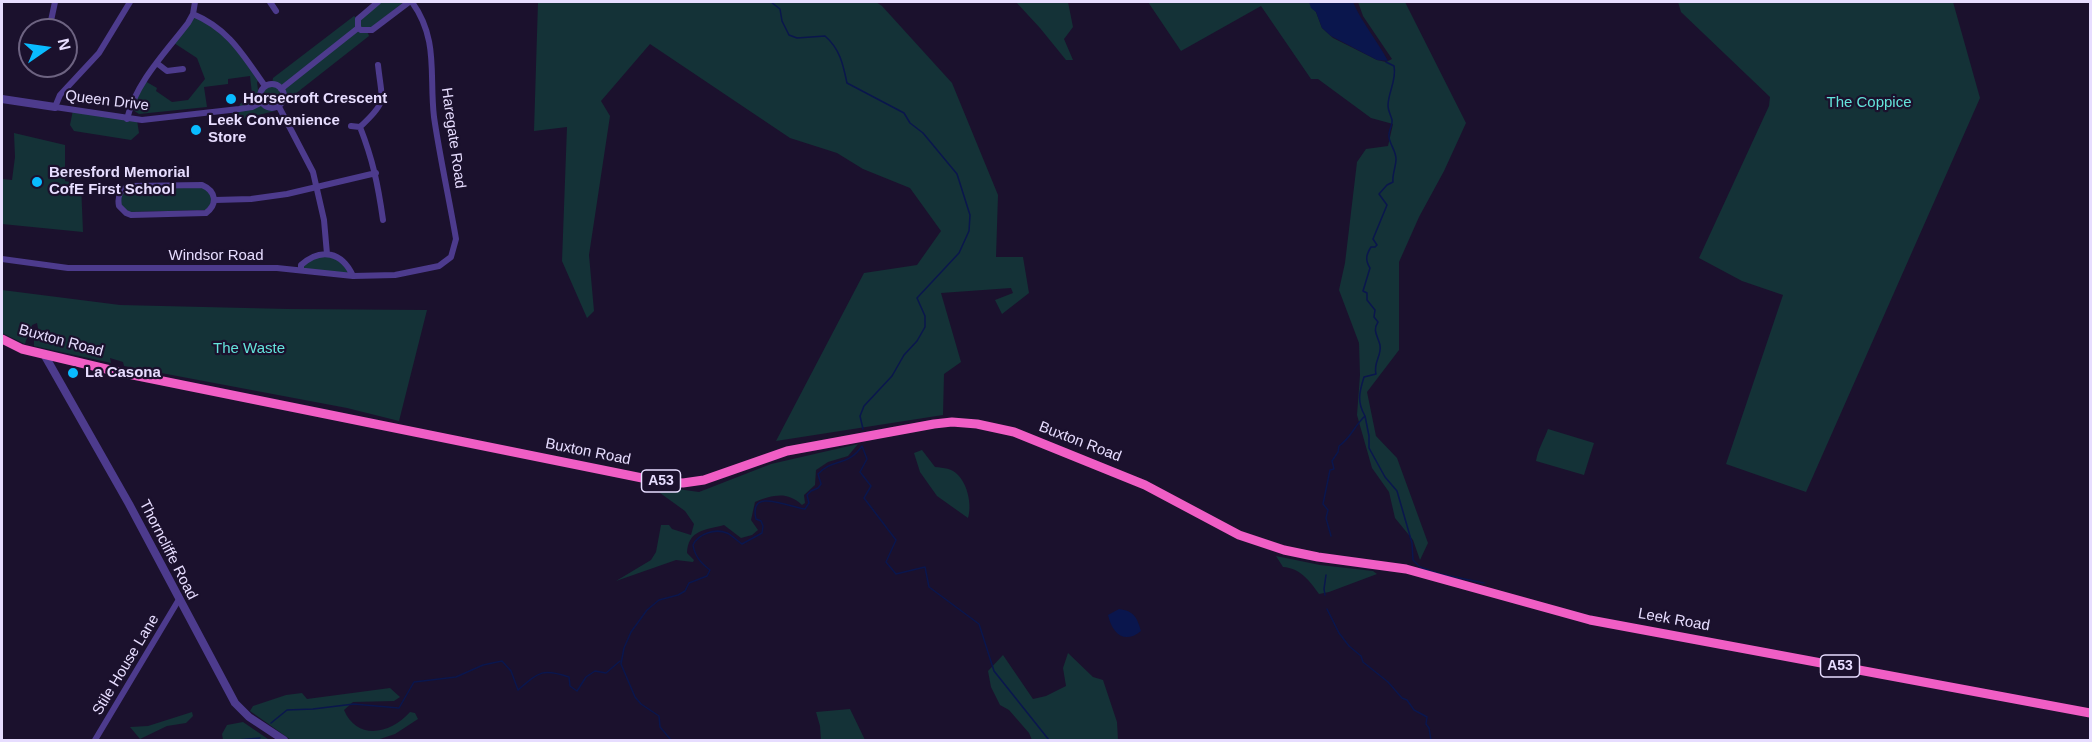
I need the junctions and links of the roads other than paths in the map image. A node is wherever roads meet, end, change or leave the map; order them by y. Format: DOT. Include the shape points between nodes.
graph roads {
  1 [pos="55,2"];
  2 [pos="130,2"];
  3 [pos="195,2"];
  4 [pos="270,2"];
  5 [pos="378,2"];
  6 [pos="410,2"];
  7 [pos="276,11"];
  8 [pos="193,14"];
  9 [pos="52,18"];
  10 [pos="358,28"];
  11 [pos="158,64"];
  12 [pos="378,65"];
  13 [pos="179,71"];
  14 [pos="265,86"];
  15 [pos="281,89"];
  16 [pos="2,99"];
  17 [pos="262,102"];
  18 [pos="279,105"];
  19 [pos="54,107"];
  20 [pos="127,119"];
  21 [pos="351,126"];
  22 [pos="360,127"];
  23 [pos="376,173"];
  24 [pos="317,186"];
  25 [pos="215,200"];
  26 [pos="383,220"];
  27 [pos="327,254"];
  28 [pos="2,259"];
  29 [pos="431,269"];
  30 [pos="301,270"];
  31 [pos="353,276"];
  32 [pos="2,339"];
  33 [pos="45,356"];
  34 [pos="60,359"];
  35 [pos="55,373"];
  36 [pos="1257,542"];
  37 [pos="178,601"];
  38 [pos="2091,713"];
  39 [pos="95,741"];
  40 [pos="284,741"];
  1 -- 9 [label="street"];
  2 -- 19 [label="street" via="99,53 60,95"];
  3 -- 8 [label="street"];
  4 -- 7 [label="street"];
  5 -- 10 [label="street" via="357,19"];
  6 -- 10 [label="street" via="372,30"];
  6 -- 29 [label="street, Haregate Road" via="424,22 431,47 435,120 456,239 451,257"];
  8 -- 11 [label="street"];
  8 -- 14 [label="street" via="229,37"];
  10 -- 15 [label="street"];
  11 -- 13 [label="street" via="167,71"];
  11 -- 20 [label="street" via="141,86"];
  12 -- 22 [label="street" via="381,106"];
  14 -- 15 [label="street" via="275,84"];
  14 -- 17 [label="street"];
  15 -- 18 [label="street" via="284,96"];
  16 -- 19 [label="street"];
  17 -- 18 [label="street" via="271,108"];
  17 -- 20 [label="street, Queen Drive" via="235,110"];
  18 -- 24 [label="street"];
  19 -- 20 [label="street, Queen Drive"];
  21 -- 22 [label="street"];
  22 -- 23 [label="street"];
  23 -- 24 [label="street"];
  23 -- 26 [label="street"];
  24 -- 25 [label="street" via="251,199"];
  24 -- 27 [label="street"];
  25 -- 25 [label="street" via="202,185 129,186 118,196 121,210 142,216 206,213"];
  27 -- 30 [label="street" via="309,258"];
  27 -- 31 [label="street" via="344,261"];
  28 -- 30 [label="street, Windsor Road" via="68,268"];
  29 -- 31 [label="street, Windsor Road"];
  30 -- 31 [label="street, Windsor Road"];
  32 -- 33 [label="highway, Buxton Road / A53"];
  33 -- 34 [label="highway, Buxton Road / A53"];
  33 -- 35 [label="street, Thorncliffe Road"];
  34 -- 35 [label="street"];
  34 -- 36 [label="highway, Buxton Road / A53" via="657,481 683,483 704,480 787,451 934,424 977,424 1014,432 1112,470"];
  35 -- 37 [label="street, Thorncliffe Road"];
  36 -- 38 [label="highway, Leek Road / A53" via="1318,557 1414,571 1590,620"];
  37 -- 39 [label="street, Stile House Lane"];
  37 -- 40 [label="street, Thorncliffe Road" via="235,704"];
}
